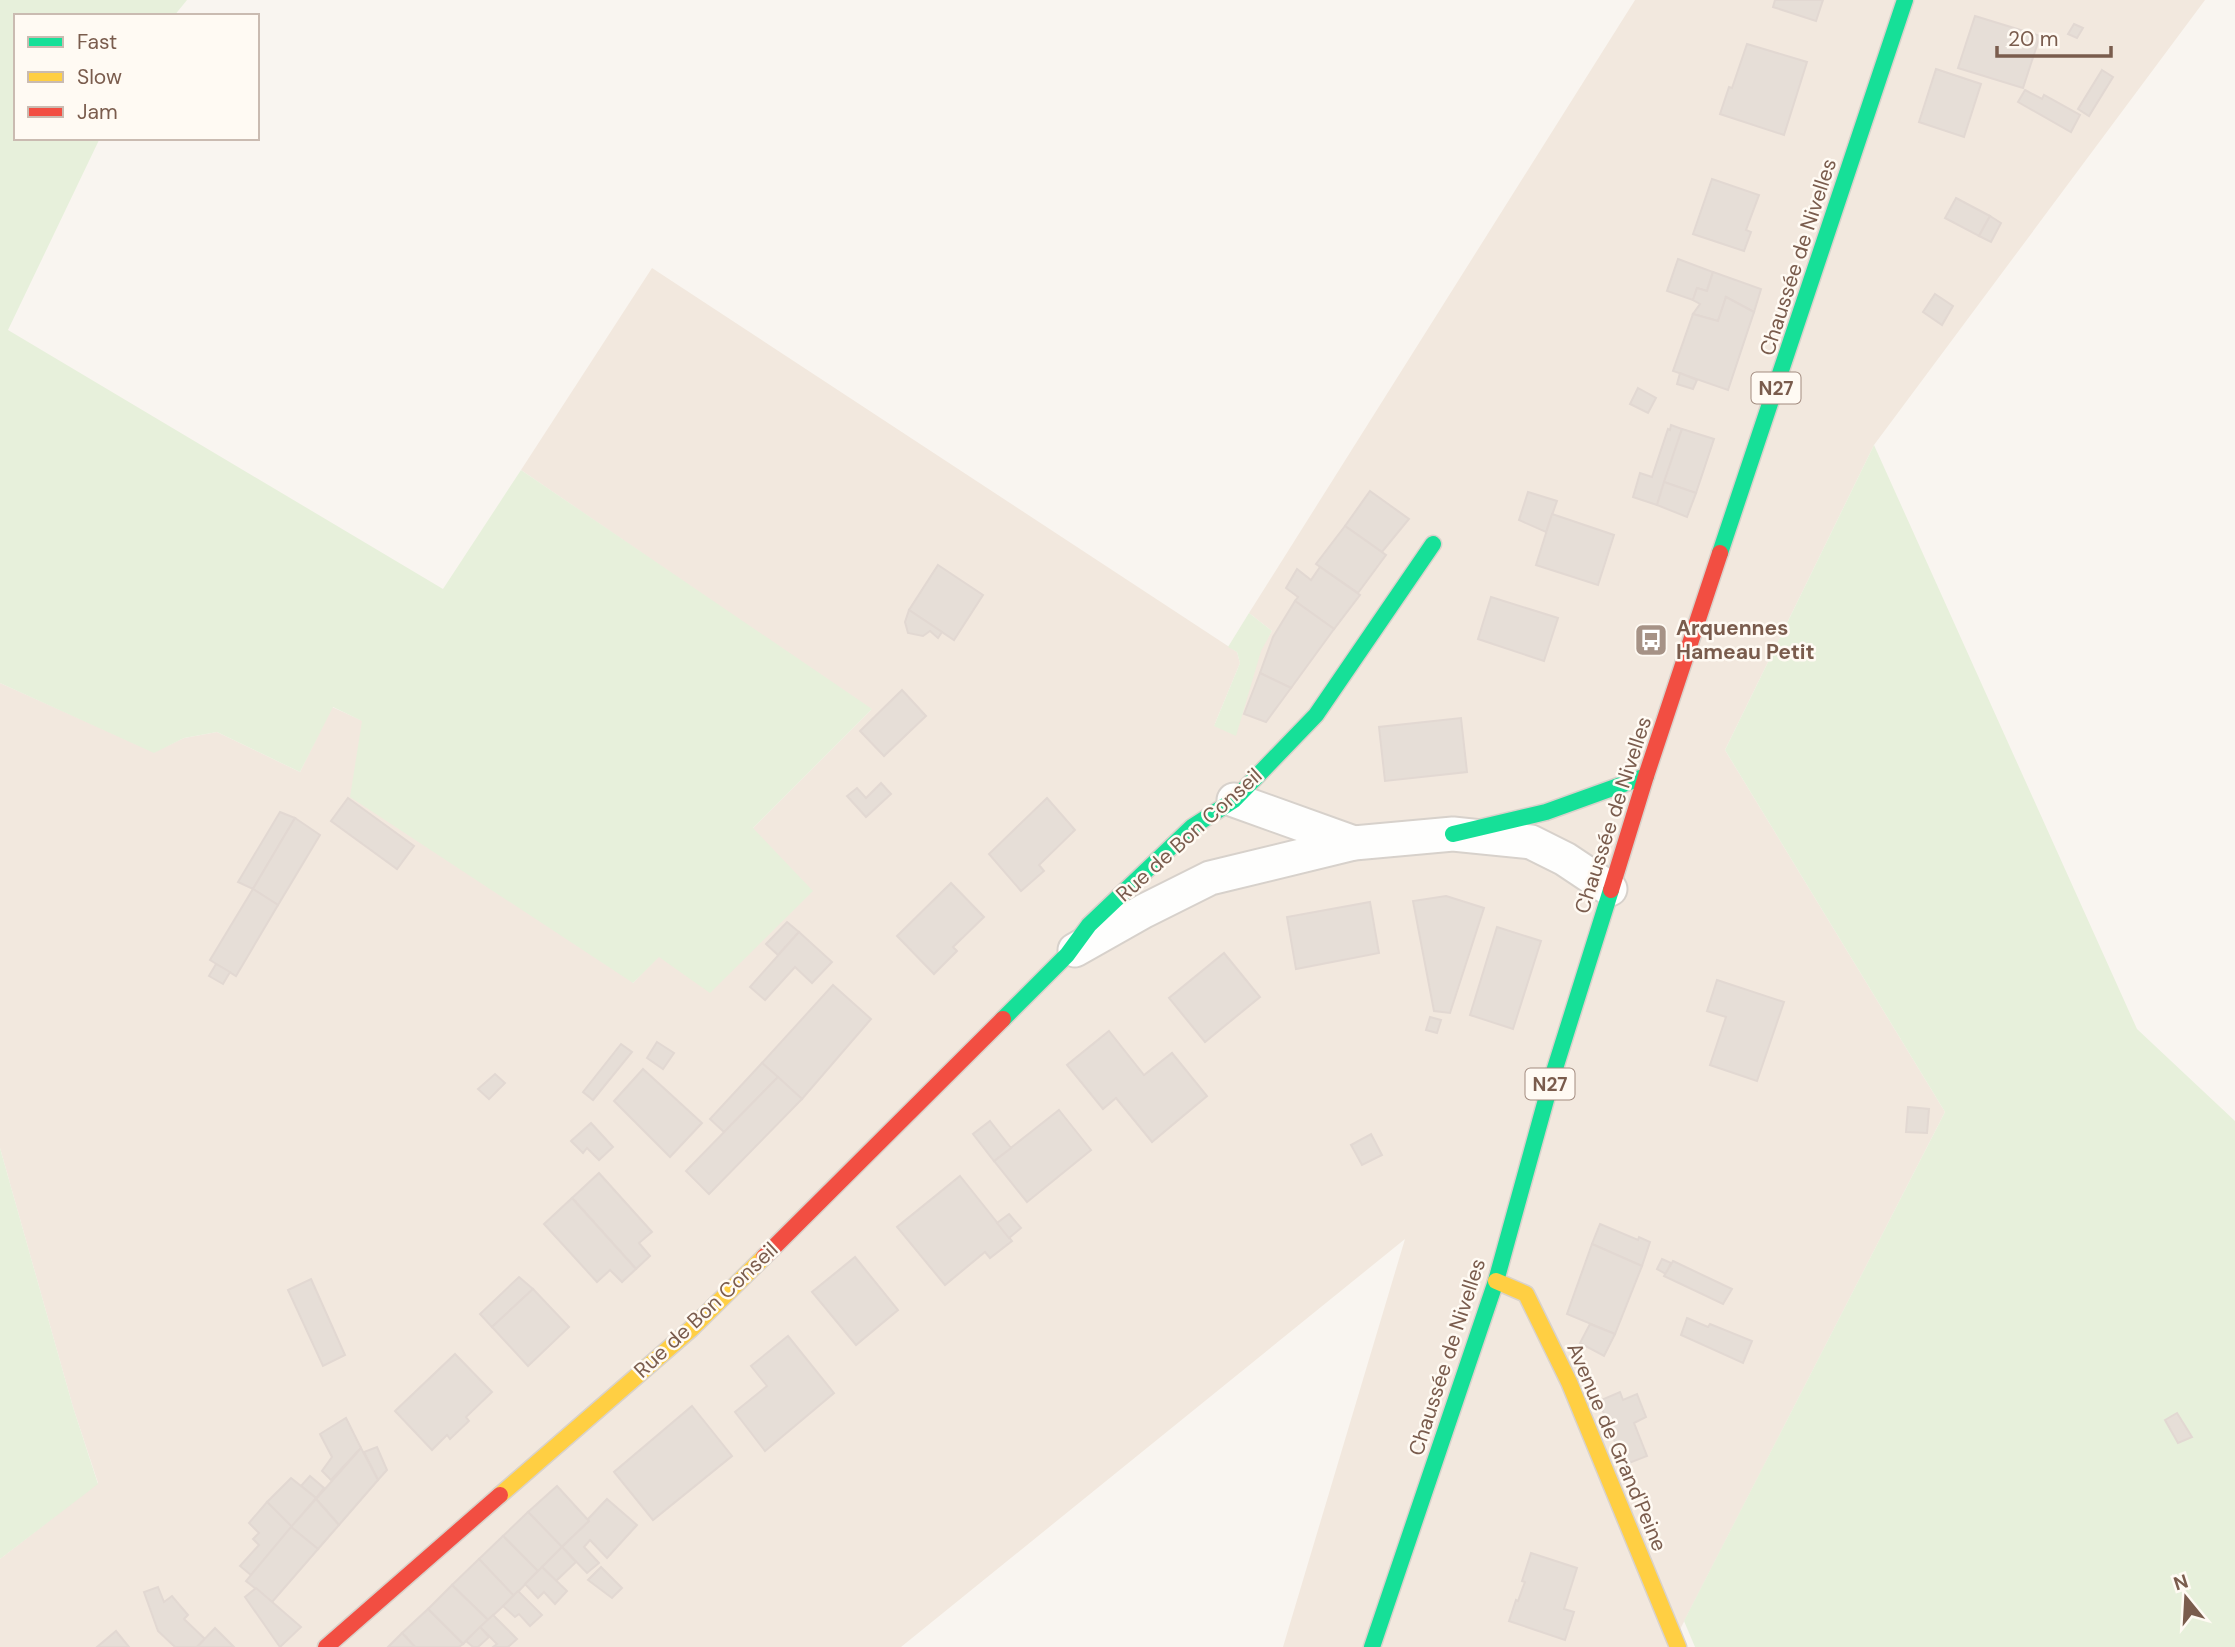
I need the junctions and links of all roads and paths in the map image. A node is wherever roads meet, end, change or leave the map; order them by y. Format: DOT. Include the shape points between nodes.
graph roads {
  1 [pos="1905,0"];
  2 [pos="1433,544"];
  3 [pos="1646,776"];
  4 [pos="1234,800"];
  5 [pos="1453,834"];
  6 [pos="1354,843"];
  7 [pos="1610,889"];
  8 [pos="1067,955"];
  9 [pos="1496,1281"];
  10 [pos="326,1647"];
  11 [pos="1372,1647"];
  12 [pos="1678,1647"];
  1 -- 3 [label="street, Chaussée de Nivelles / N27"];
  2 -- 4 [label="street, Rue de Bon Conseil" via="1316,715"];
  3 -- 5 [label="street" via="1546,812"];
  3 -- 7 [label="street, Chaussée de Nivelles / N27"];
  4 -- 6 [label="street"];
  4 -- 8 [label="street, Rue de Bon Conseil" via="1192,827 1089,925"];
  5 -- 6 [label="street, Rue de Bon Conseil"];
  5 -- 7 [label="street, Rue de Bon Conseil" via="1531,842"];
  6 -- 8 [label="street, Rue de Bon Conseil" via="1210,878"];
  7 -- 9 [label="street, Chaussée de Nivelles / N27"];
  8 -- 10 [label="street, Rue de Bon Conseil" via="691,1329"];
  9 -- 11 [label="street, Chaussée de Nivelles / N27"];
  9 -- 12 [label="street, Avenue de Grand'Peine" via="1526,1294 1569,1382"];
}
